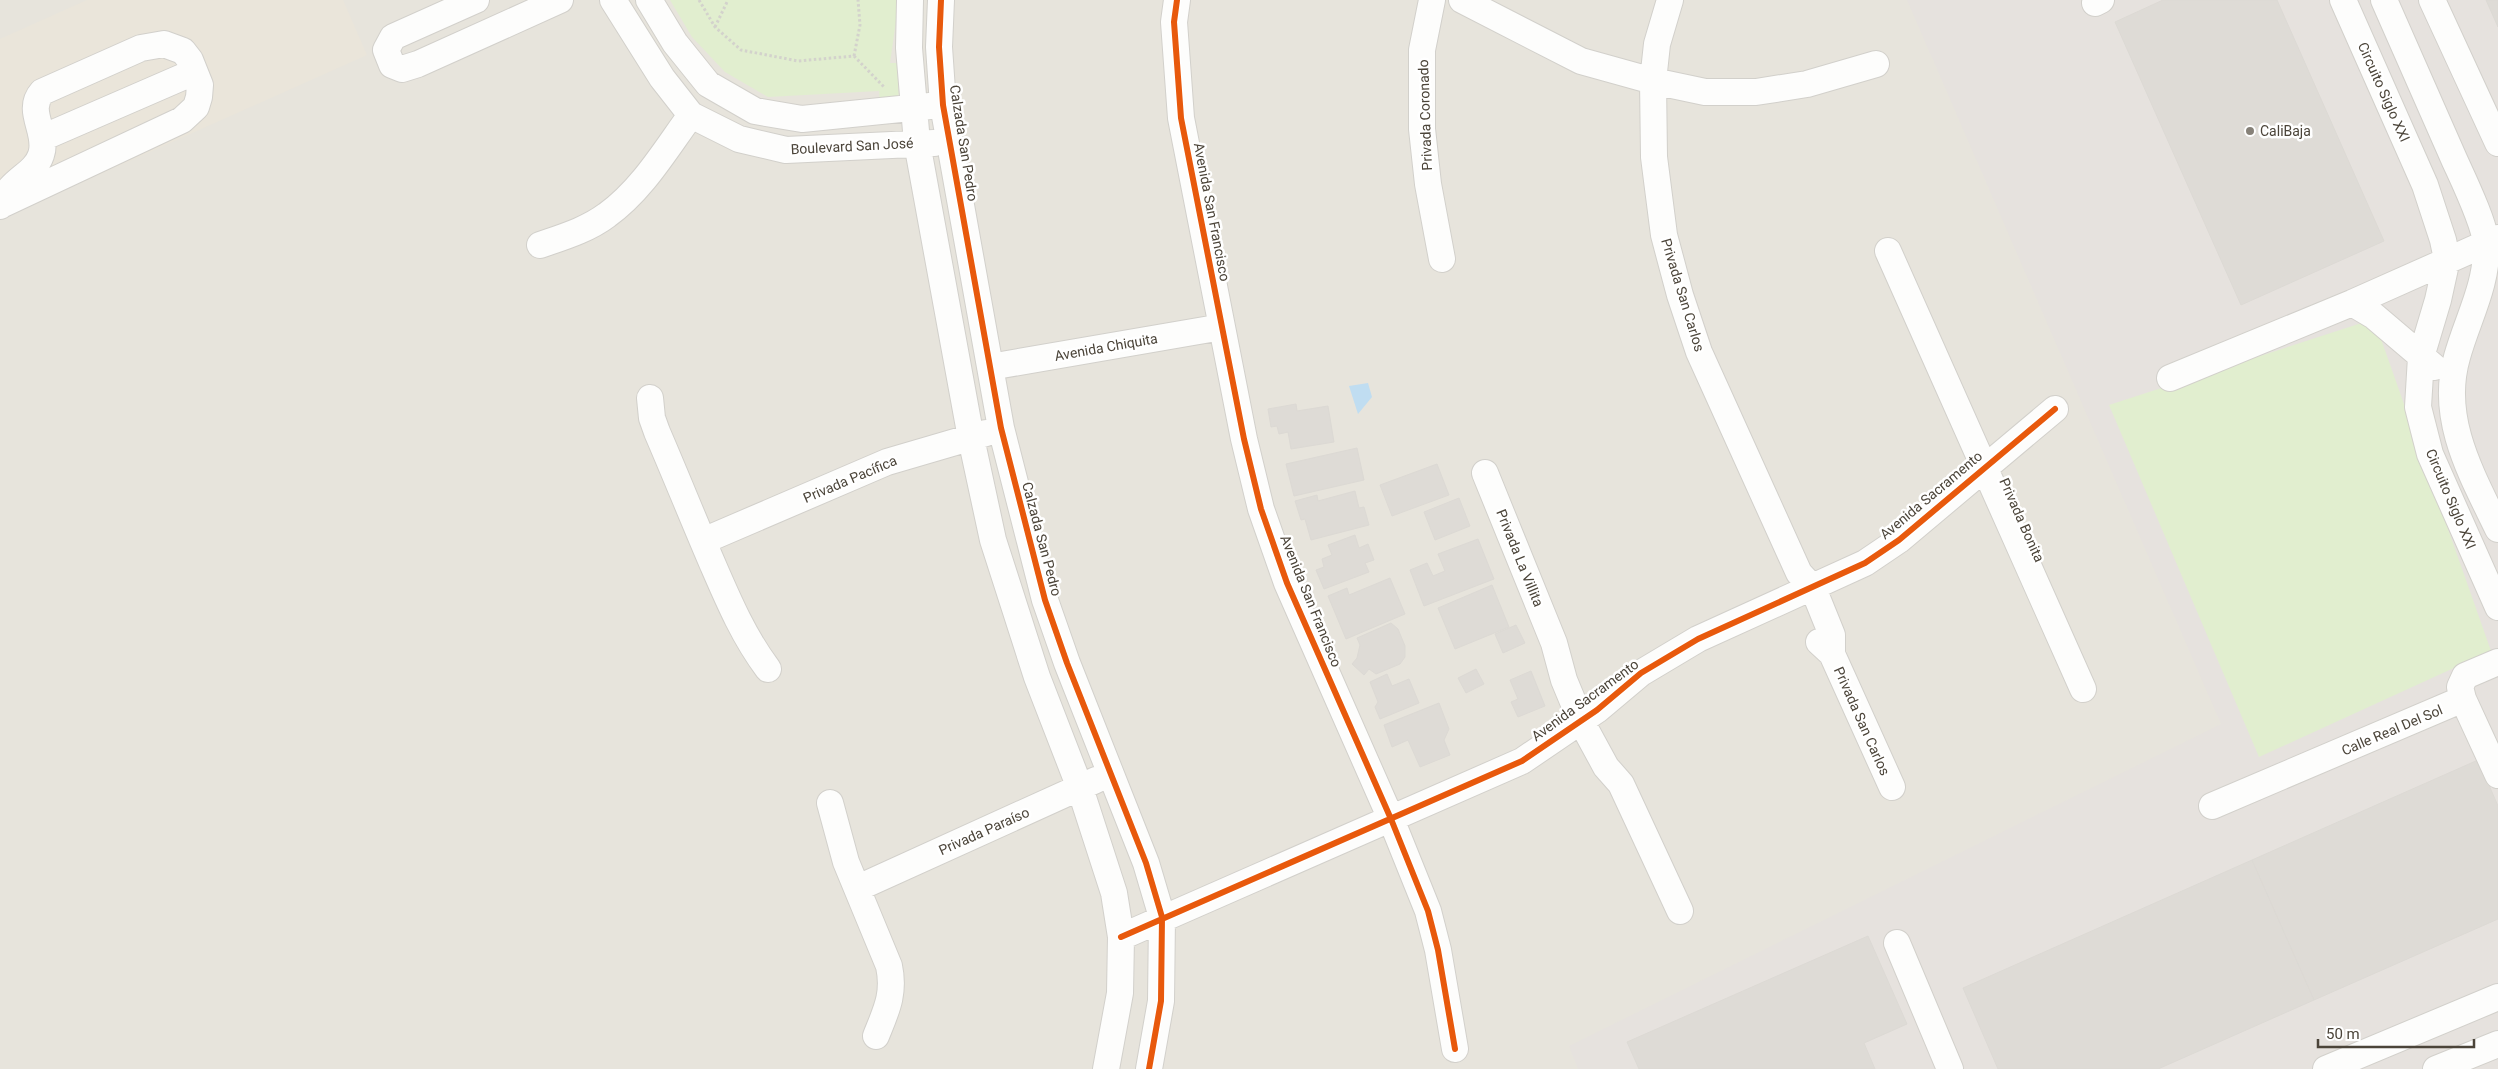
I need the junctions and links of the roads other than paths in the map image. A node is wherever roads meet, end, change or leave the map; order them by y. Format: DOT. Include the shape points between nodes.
graph roads {
  1 [pos="476,0"];
  2 [pos="560,0"];
  3 [pos="613,0"];
  4 [pos="649,0"];
  5 [pos="910,0"];
  6 [pos="941,0"];
  7 [pos="1177,0"];
  8 [pos="1432,0"];
  9 [pos="1462,0"];
  10 [pos="1670,0"];
  11 [pos="2343,0"];
  12 [pos="2384,0"];
  13 [pos="2432,0"];
  14 [pos="1876,64"];
  15 [pos="194,72"];
  16 [pos="1653,81"];
  17 [pos="943,105"];
  18 [pos="913,109"];
  19 [pos="691,115"];
  20 [pos="42,138"];
  21 [pos="917,143"];
  22 [pos="948,143"];
  23 [pos="2498,143"];
  24 [pos="0,206"];
  25 [pos="2492,240"];
  26 [pos="540,245"];
  27 [pos="1888,251"];
  28 [pos="1442,259"];
  29 [pos="2447,259"];
  30 [pos="2490,277"];
  31 [pos="2438,300"];
  32 [pos="2352,303"];
  33 [pos="1222,327"];
  34 [pos="2421,357"];
  35 [pos="990,367"];
  36 [pos="2170,378"];
  37 [pos="2452,380"];
  38 [pos="650,398"];
  39 [pos="2056,409"];
  40 [pos="1001,428"];
  41 [pos="971,438"];
  42 [pos="1985,467"];
  43 [pos="1486,473"];
  44 [pos="2498,529"];
  45 [pos="703,541"];
  46 [pos="1802,585"];
  47 [pos="2498,607"];
  48 [pos="2498,662"];
  49 [pos="768,669"];
  50 [pos="2083,689"];
  51 [pos="2463,700"];
  52 [pos="1589,716"];
  53 [pos="1110,774"];
  54 [pos="2498,775"];
  55 [pos="1080,788"];
  56 [pos="1892,788"];
  57 [pos="830,803"];
  58 [pos="2212,806"];
  59 [pos="1391,819"];
  60 [pos="858,888"];
  61 [pos="1680,911"];
  62 [pos="1162,917"];
  63 [pos="1121,937"];
  64 [pos="1897,944"];
  65 [pos="2498,997"];
  66 [pos="876,1036"];
  67 [pos="2498,1044"];
  68 [pos="1455,1049"];
  69 [pos="1106,1069"];
  70 [pos="1149,1069"];
  71 [pos="1950,1069"];
  72 [pos="2326,1069"];
  73 [pos="2436,1069"];
  1 -- 2 [label="street" via="393,37 386,50 392,65 402,69 418,64"];
  3 -- 19 [label="street, Boulevard San José" via="662,78"];
  4 -- 18 [label="street" via="675,42 708,84 755,111 802,119"];
  5 -- 18 [label="street"];
  6 -- 17 [label="street, Calzada San Pedro" via="939,47"];
  7 -- 33 [label="street, Avenida San Francisco" via="1174,22 1181,118"];
  8 -- 28 [label="street, Privada Coronado" via="1422,50 1422,128 1428,184"];
  9 -- 16 [label="street" via="1582,61"];
  10 -- 16 [label="street, Privada San Carlos" via="1657,44"];
  11 -- 29 [label="street, Circuito Siglo XXI" via="2426,185"];
  12 -- 25 [label="street, Circuito Siglo XXI"];
  13 -- 23 [label="street"];
  14 -- 16 [label="street" via="1807,84 1756,92 1705,92"];
  15 -- 20 [label="street"];
  15 -- 20 [label="street" via="183,51 175,46 156,44 48,88 37,98 35,106"];
  15 -- 24 [label="street" via="200,85 199,97 196,107 182,120"];
  16 -- 46 [label="street, Privada San Carlos" via="1656,176 1664,235 1680,295 1699,352"];
  17 -- 18 [label="street"];
  17 -- 22 [label="street, Calzada San Pedro"];
  18 -- 21 [label="street"];
  19 -- 21 [label="street, Boulevard San José" via="739,139 786,150"];
  19 -- 26 [label="street" via="632,193 607,216 578,232"];
  20 -- 24 [label="street" via="40,158 8,189"];
  21 -- 22 [label="street, Boulevard San José"];
  21 -- 41 [label="street"];
  22 -- 35 [label="street, Calzada San Pedro"];
  25 -- 29 [label="street"];
  25 -- 30 [label="street, Circuito Siglo XXI"];
  27 -- 42 [label="street, Privada Bonita"];
  29 -- 31 [label="street, Circuito Siglo XXI"];
  29 -- 32 [label="street"];
  30 -- 31 [label="street"];
  30 -- 37 [label="street, Circuito Siglo XXI" via="2456,358"];
  31 -- 34 [label="street, Circuito Siglo XXI"];
  32 -- 34 [label="street" via="2388,327"];
  32 -- 36 [label="street"];
  33 -- 35 [label="street, Avenida Chiquita"];
  33 -- 59 [label="street, Avenida San Francisco" via="1244,439 1287,584"];
  34 -- 37 [label="street"];
  34 -- 47 [label="street, Circuito Siglo XXI" via="2418,408 2430,454"];
  35 -- 40 [label="street, Calzada San Pedro"];
  37 -- 44 [label="street, Circuito Siglo XXI" via="2452,409 2457,437"];
  38 -- 45 [label="street" via="654,425"];
  39 -- 42 [label="street, Avenida Sacramento"];
  40 -- 41 [label="street, Privada Pacífica"];
  40 -- 53 [label="street, Calzada San Pedro" via="1045,600"];
  41 -- 45 [label="street, Privada Pacífica" via="887,462"];
  41 -- 55 [label="street" via="993,540 1037,677"];
  42 -- 46 [label="street, Avenida Sacramento" via="1899,540 1865,563"];
  42 -- 50 [label="street, Privada Bonita"];
  43 -- 52 [label="street, Privada La Villita" via="1554,643 1573,661"];
  45 -- 49 [label="street" via="738,621"];
  46 -- 52 [label="street, Avenida Sacramento" via="1641,673"];
  46 -- 56 [label="street, Privada San Carlos" via="1832,635 1832,654"];
  48 -- 51 [label="street" via="2465,676 2460,687"];
  51 -- 54 [label="street"];
  51 -- 58 [label="street, Calle Real Del Sol"];
  52 -- 59 [label="street, Avenida Sacramento" via="1522,761"];
  52 -- 61 [label="street, Privada La Villita" via="1618,762 1621,784"];
  53 -- 55 [label="street, Privada Paraíso"];
  53 -- 62 [label="street, Calzada San Pedro" via="1146,863"];
  55 -- 60 [label="street, Privada Paraíso"];
  55 -- 63 [label="street" via="1114,893"];
  57 -- 60 [label="street" via="837,836"];
  59 -- 62 [label="street, Avenida Sacramento"];
  59 -- 68 [label="street, Avenida San Francisco" via="1428,911"];
  60 -- 66 [label="street" via="889,966 892,982 891,996"];
  62 -- 63 [label="street, Avenida Sacramento"];
  62 -- 70 [label="street, Calzada San Pedro" via="1161,1001"];
  63 -- 69 [label="street" via="1120,994"];
  64 -- 71 [label="street"];
  65 -- 72 [label="street"];
  67 -- 73 [label="street"];
}
